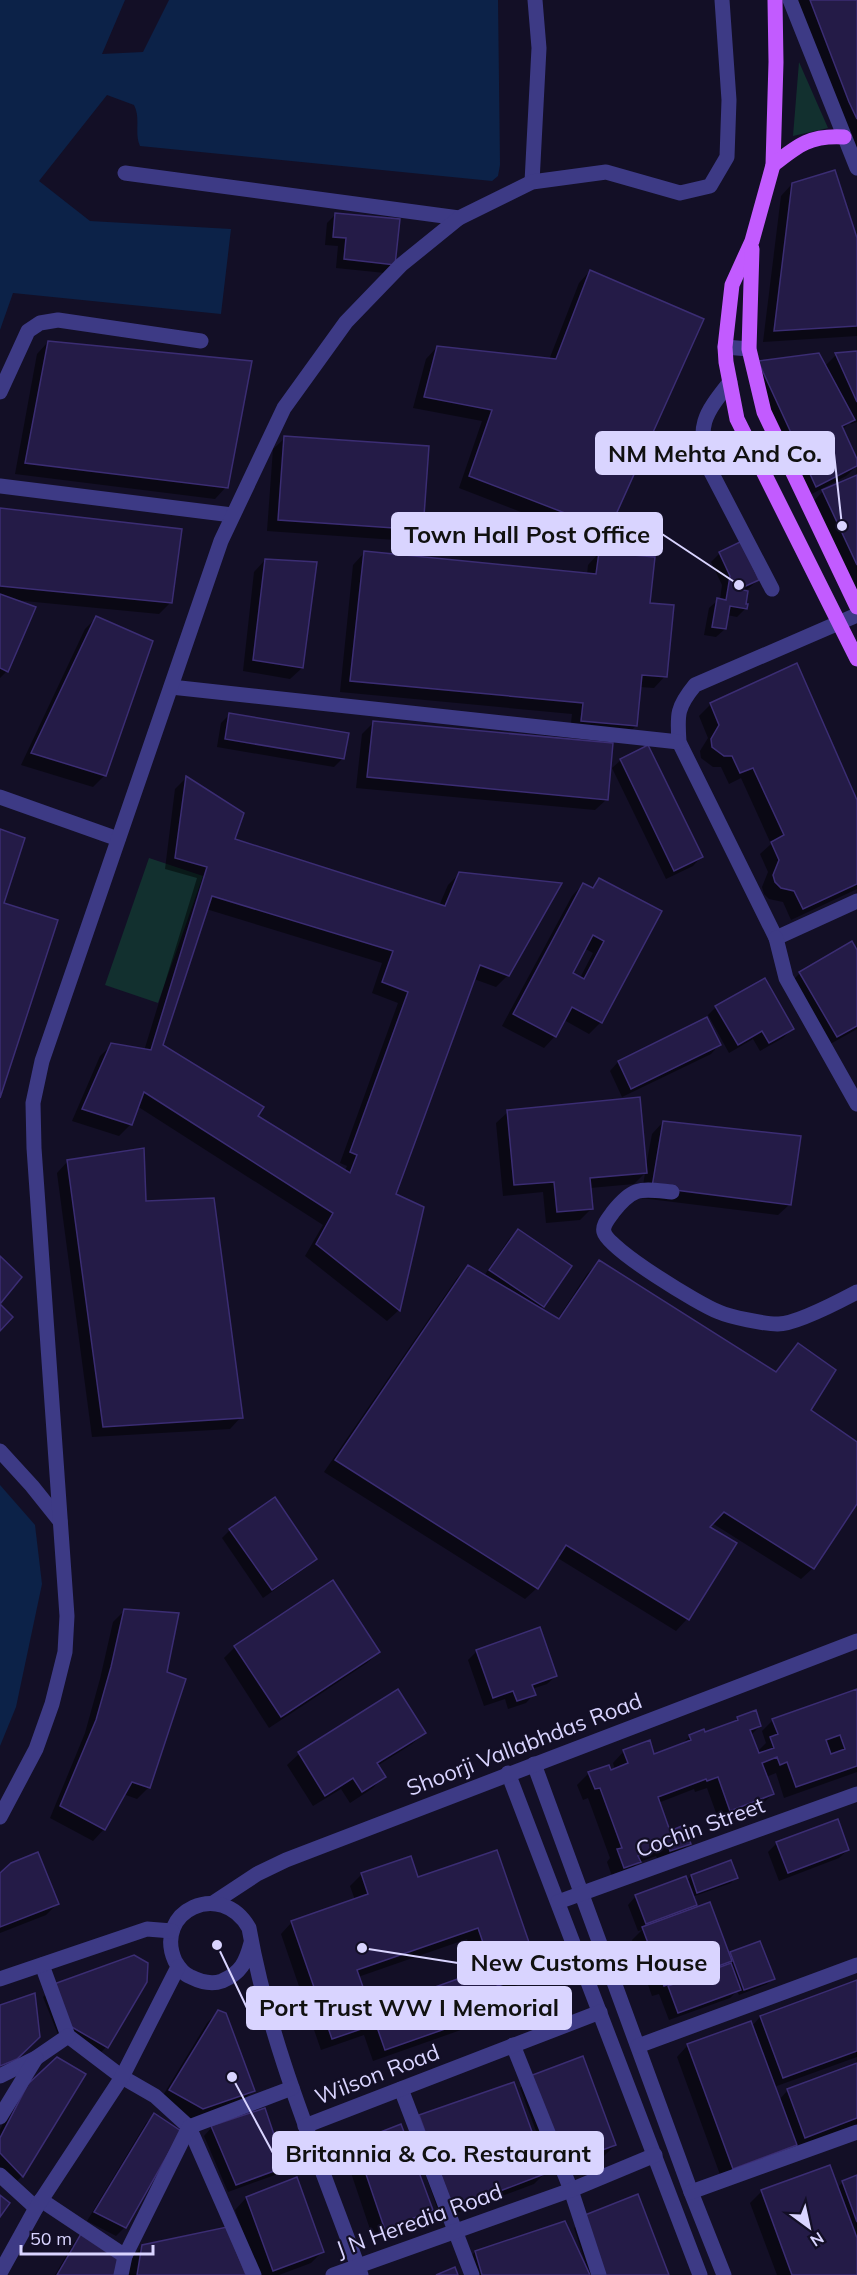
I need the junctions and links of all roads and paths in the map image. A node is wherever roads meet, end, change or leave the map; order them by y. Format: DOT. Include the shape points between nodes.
graph roads {
  1 [pos="535,0"];
  2 [pos="722,0"];
  3 [pos="775,0"];
  4 [pos="790,0"];
  5 [pos="843,137"];
  6 [pos="773,165"];
  7 [pos="857,168"];
  8 [pos="125,173"];
  9 [pos="532,182"];
  10 [pos="459,218"];
  11 [pos="752,241"];
  12 [pos="201,341"];
  13 [pos="725,347"];
  14 [pos="749,349"];
  15 [pos="730,382"];
  16 [pos="0,392"];
  17 [pos="0,486"];
  18 [pos="232,515"];
  19 [pos="772,589"];
  20 [pos="857,607"];
  21 [pos="857,615"];
  22 [pos="838,623"];
  23 [pos="857,659"];
  24 [pos="171,687"];
  25 [pos="679,742"];
  26 [pos="0,797"];
  27 [pos="118,839"];
  28 [pos="857,901"];
  29 [pos="776,938"];
  30 [pos="857,1104"];
  31 [pos="672,1192"];
  32 [pos="857,1292"];
  33 [pos="0,1451"];
  34 [pos="60,1521"];
  35 [pos="857,1641"];
  36 [pos="534,1764"];
  37 [pos="508,1773"];
  38 [pos="857,1794"];
  39 [pos="0,1817"];
  40 [pos="582,1894"];
  41 [pos="558,1902"];
  42 [pos="213,1903"];
  43 [pos="172,1931"];
  44 [pos="251,1943"];
  45 [pos="42,1965"];
  46 [pos="857,1965"];
  47 [pos="178,1967"];
  48 [pos="0,1980"];
  49 [pos="600,2012"];
  50 [pos="68,2036"];
  51 [pos="513,2045"];
  52 [pos="638,2046"];
  53 [pos="36,2058"];
  54 [pos="0,2076"];
  55 [pos="122,2077"];
  56 [pos="292,2088"];
  57 [pos="401,2089"];
  58 [pos="0,2117"];
  59 [pos="189,2127"];
  60 [pos="305,2127"];
  61 [pos="857,2132"];
  62 [pos="655,2155"];
  63 [pos="0,2175"];
  64 [pos="571,2190"];
  65 [pos="691,2192"];
  66 [pos="39,2204"];
  67 [pos="456,2232"];
  68 [pos="125,2256"];
  69 [pos="359,2271"];
  70 [pos="722,2271"];
  71 [pos="0,2273"];
  72 [pos="700,2274"];
  73 [pos="121,2275"];
  74 [pos="254,2275"];
  75 [pos="333,2275"];
  76 [pos="472,2275"];
  77 [pos="599,2275"];
  1 -- 9 [label="street" via="539,48"];
  2 -- 9 [label="street" via="729,100 727,157 710,186 680,193 606,172"];
  3 -- 6 [label="main road"];
  4 -- 5 [label="street"];
  5 -- 6 [label="main road" via="807,140"];
  5 -- 7 [label="street"];
  6 -- 11 [label="main road"];
  8 -- 10 [label="street"];
  9 -- 10 [label="street"];
  10 -- 18 [label="street" via="401,265 346,322 284,408"];
  11 -- 13 [label="main road" via="732,285"];
  11 -- 14 [label="main road"];
  12 -- 16 [label="street" via="58,320 40,323 28,331"];
  13 -- 14 [label="street"];
  13 -- 15 [label="main road"];
  14 -- 20 [label="main road" via="764,412"];
  15 -- 19 [label="street" via="708,411 703,429 705,454"];
  15 -- 22 [label="main road" via="737,419"];
  17 -- 18 [label="street"];
  18 -- 24 [label="street"];
  21 -- 22 [label="street"];
  22 -- 23 [label="main road"];
  22 -- 25 [label="street" via="694,685 680,704"];
  24 -- 25 [label="street"];
  24 -- 27 [label="street"];
  25 -- 29 [label="street"];
  26 -- 27 [label="street"];
  27 -- 34 [label="street" via="42,1061 33,1103"];
  28 -- 29 [label="street"];
  29 -- 30 [label="street" via="786,978"];
  31 -- 32 [label="street" via="640,1190 626,1196 609,1218 604,1234 647,1270 719,1312 779,1325 823,1310"];
  33 -- 34 [label="street"];
  34 -- 39 [label="street" via="67,1616 65,1652 36,1749"];
  35 -- 36 [label="street, Shoorji Vallabhdas Road"];
  36 -- 37 [label="street, Shoorji Vallabhdas Road"];
  36 -- 40 [label="street"];
  37 -- 41 [label="street"];
  37 -- 42 [label="street, Shoorji Vallabhdas Road" via="286,1860"];
  38 -- 40 [label="street, Cochin Street"];
  40 -- 41 [label="street, Cochin Street"];
  40 -- 52 [label="street"];
  41 -- 49 [label="street"];
  42 -- 43 [label="street" via="199,1904 186,1911"];
  42 -- 44 [label="street" via="231,1908 243,1918"];
  43 -- 45 [label="street" via="147,1929"];
  43 -- 47 [label="street" via="171,1950"];
  44 -- 47 [label="street" via="247,1961 238,1972 217,1983 202,1982"];
  44 -- 56 [label="street"];
  45 -- 48 [label="street"];
  45 -- 50 [label="street"];
  46 -- 52 [label="street"];
  47 -- 55 [label="street"];
  49 -- 51 [label="street, Wilson Road"];
  49 -- 62 [label="street"];
  50 -- 53 [label="street"];
  50 -- 55 [label="street"];
  51 -- 57 [label="street, Wilson Road"];
  51 -- 64 [label="street"];
  52 -- 65 [label="street"];
  53 -- 54 [label="street"];
  53 -- 58 [label="street"];
  55 -- 59 [label="street" via="155,2096"];
  55 -- 66 [label="street"];
  56 -- 59 [label="street"];
  56 -- 60 [label="street"];
  57 -- 60 [label="street, Wilson Road"];
  57 -- 67 [label="street"];
  59 -- 68 [label="street"];
  59 -- 74 [label="street"];
  60 -- 69 [label="street"];
  61 -- 65 [label="street"];
  62 -- 64 [label="street, J N Heredia Road"];
  62 -- 72 [label="street"];
  63 -- 66 [label="street"];
  64 -- 67 [label="street, J N Heredia Road"];
  64 -- 77 [label="street"];
  65 -- 70 [label="street"];
  66 -- 68 [label="street" via="63,2213"];
  66 -- 71 [label="street"];
  67 -- 69 [label="street, J N Heredia Road"];
  67 -- 76 [label="street"];
  68 -- 73 [label="street"];
  69 -- 75 [label="street, J N Heredia Road"];
  70 -- 72 [label="street"];
}
